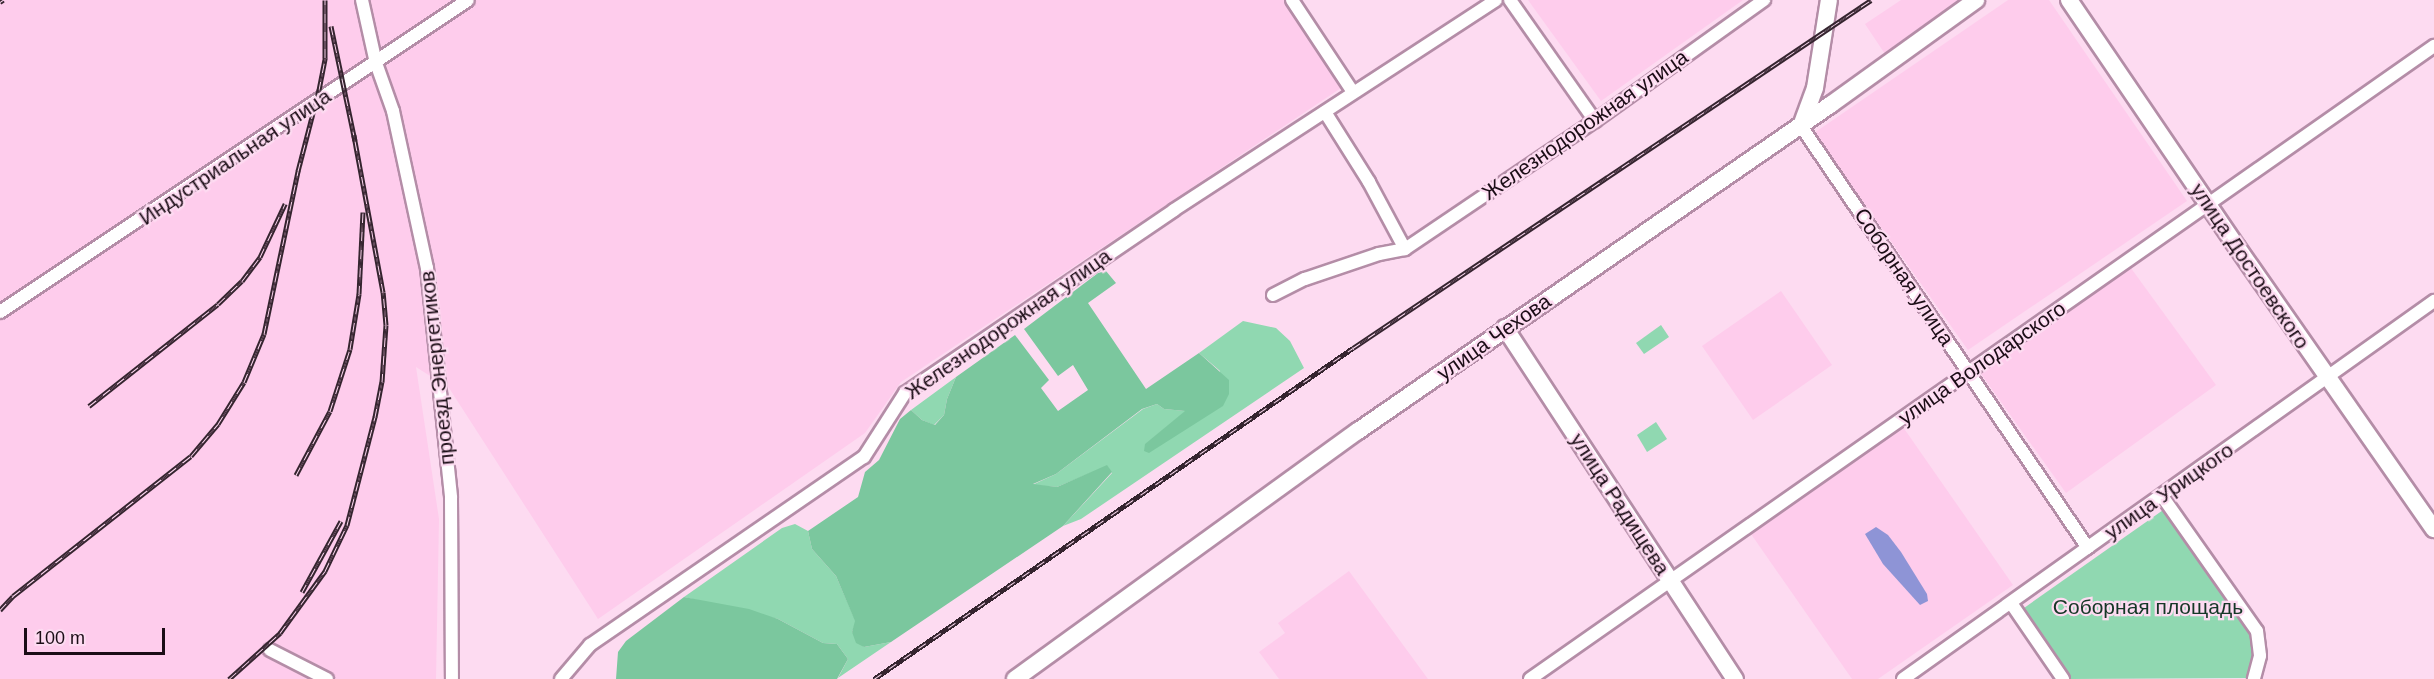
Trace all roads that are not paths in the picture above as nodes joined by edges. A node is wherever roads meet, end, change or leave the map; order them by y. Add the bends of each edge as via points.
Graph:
1 (362, 0) edge
2 (468, 0) edge
3 (1292, 0) edge
4 (1496, 0) edge
5 (1510, 0) edge
6 (1764, 0) edge
7 (1829, 0) edge
8 (1976, 0) edge
9 (2069, 0) edge
10 (2434, 46) edge
11 (376, 63) junction
12 (1815, 88) junction
13 (1353, 92) junction
14 (1830, 105) junction
15 (1324, 111) junction
16 (1595, 121) junction
17 (1801, 126) junction
18 (2208, 206) junction
19 (1405, 249) junction
20 (1273, 295) dead end
21 (2434, 301) edge
22 (0, 312) edge
23 (1505, 328) junction
24 (1969, 374) junction
25 (2327, 377) junction
26 (2162, 496) junction
27 (2434, 529) edge
28 (2088, 548) junction
29 (1670, 580) junction
30 (2011, 603) junction
31 (270, 650) dead end
32 (327, 679) edge
33 (452, 679) edge
34 (561, 679) edge
35 (1015, 679) edge
36 (1530, 679) edge
37 (1736, 679) edge
38 (1903, 679) edge
39 (2063, 679) edge
40 (2254, 679) edge

1 - 11 street, проезд Энергетиков
2 - 11 street, Индустриальная улица
3 - 13 street
4 - 13 street, Железнодорожная улица
5 - 16 street
6 - 16 street, Железнодорожная улица
7 - 12 street
8 - 14 street, улица Чехова
9 - 18 street, улица Достоевского
10 - 18 street, улица Володарского
11 - 22 street, Индустриальная улица
11 - 33 street, проезд Энергетиков via 393,111 427,268 451,498
12 - 14 street via 1819,100
12 - 17 street
13 - 15 street, Железнодорожная улица
14 - 17 street, улица Чехова
15 - 19 street via 1374,190
15 - 34 street, Железнодорожная улица via 905,393 864,457 590,645
16 - 19 street, Железнодорожная улица
17 - 23 street, улица Чехова
17 - 24 street, Соборная улица
18 - 24 street, улица Володарского
18 - 25 street, улица Достоевского
19 - 20 street, Железнодорожная улица via 1305,279
21 - 25 street, улица Урицкого
23 - 29 street, улица Радищева
23 - 35 street, улица Чехова
24 - 28 street, Соборная улица
24 - 29 street, улица Володарского
25 - 26 street, улица Урицкого
25 - 27 street, улица Достоевского
26 - 28 street, улица Урицкого
26 - 40 street via 2257,631 2260,656
28 - 30 street, улица Урицкого
29 - 36 street, улица Володарского
29 - 37 street, улица Радищева
30 - 38 street, улица Урицкого
30 - 39 street
31 - 32 street

